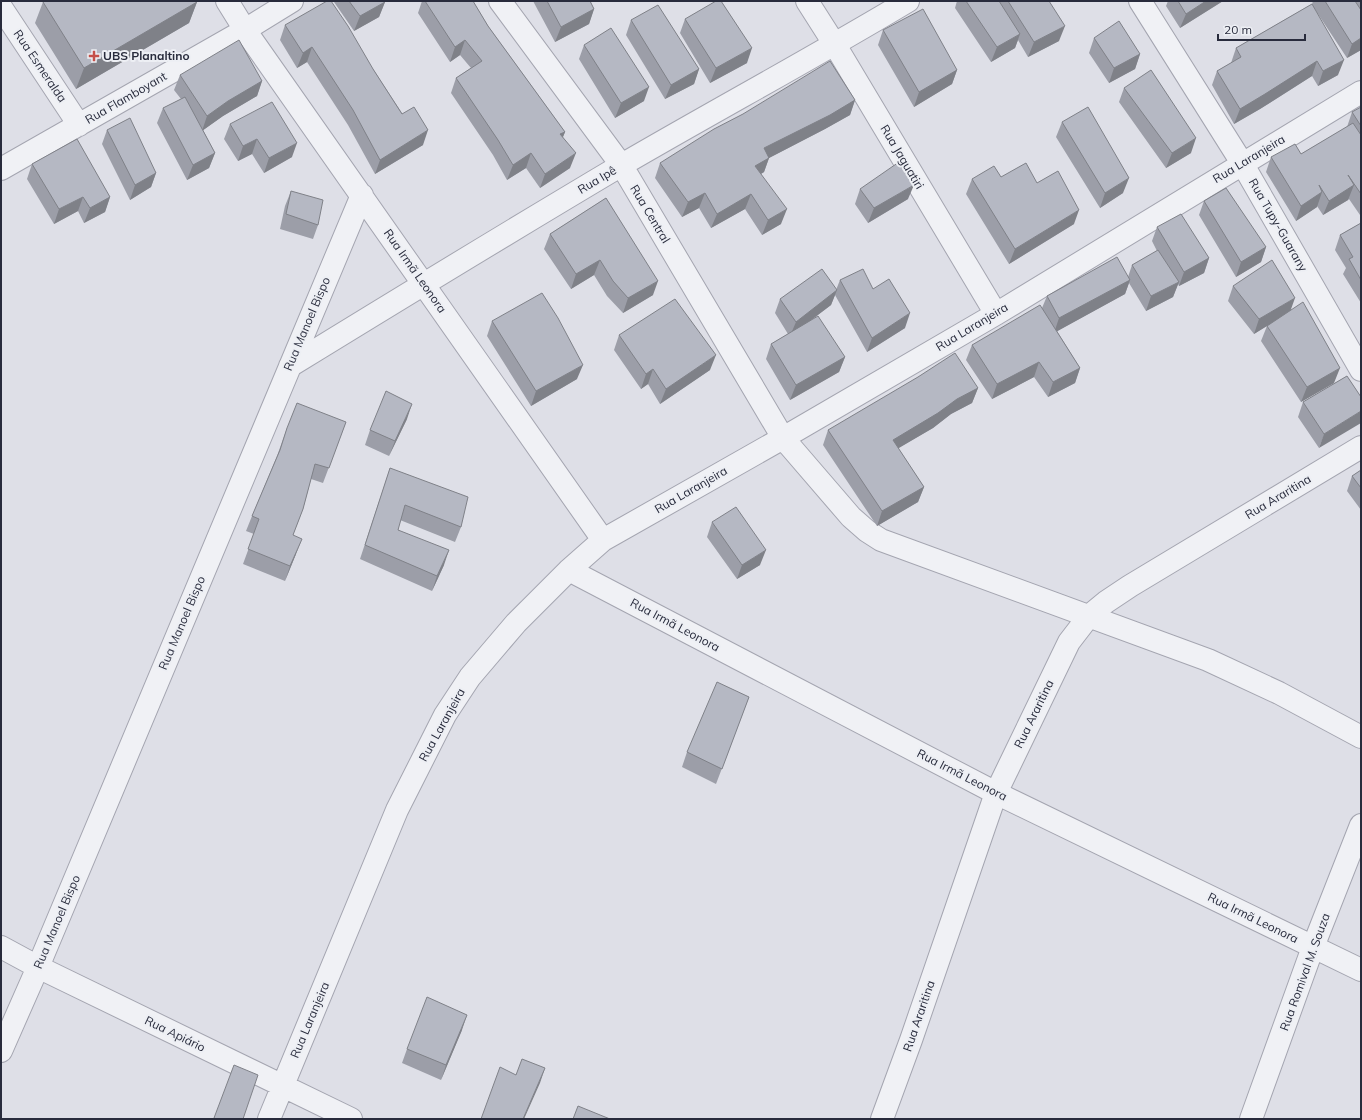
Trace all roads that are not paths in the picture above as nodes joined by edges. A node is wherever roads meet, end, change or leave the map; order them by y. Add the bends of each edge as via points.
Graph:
1 (227, 1) edge
2 (292, 1) edge
3 (500, 1) edge
4 (807, 1) edge
5 (908, 1) edge
6 (1140, 1) edge
7 (1, 7) edge
8 (245, 30) junction
9 (835, 45) junction
10 (1361, 92) edge
11 (79, 125) junction
12 (1242, 163) junction
13 (622, 166) junction
14 (1, 169) edge
15 (362, 195) junction
16 (424, 284) junction
17 (996, 314) junction
18 (290, 366) junction
19 (1361, 370) edge
20 (783, 438) junction
21 (1361, 447) edge
22 (603, 540) junction
23 (569, 570) junction
24 (1089, 616) junction
25 (1361, 738) edge
26 (996, 793) junction
27 (1361, 825) edge
28 (1, 947) edge
29 (1313, 947) junction
30 (38, 967) junction
31 (1361, 970) edge
32 (1, 1051) edge
33 (282, 1086) junction
34 (269, 1119) edge
35 (351, 1119) edge
36 (882, 1119) edge
37 (1251, 1119) edge

1 - 8 street, Rua Irmã Leonora
2 - 8 street, Rua Flamboyant
3 - 13 street, Rua Central
4 - 9 street, Rua Jaguatiri
5 - 9 street, Rua Ipê
6 - 12 street, Rua Tupy-Guarany
7 - 11 street, Rua Esmeralda
8 - 11 street, Rua Flamboyant
8 - 15 street, Rua Irmã Leonora
9 - 13 street, Rua Ipê
9 - 17 street, Rua Jaguatiri
10 - 12 street, Rua Laranjeira
11 - 14 street, Rua Flamboyant
12 - 17 street, Rua Laranjeira
12 - 19 street, Rua Tupy-Guarany
13 - 16 street, Rua Ipê
13 - 20 street, Rua Central
15 - 16 street, Rua Irmã Leonora
15 - 18 street, Rua Manoel Bispo
16 - 18 street, Rua Ipê
16 - 22 street, Rua Irmã Leonora
17 - 20 street, Rua Laranjeira
18 - 30 street, Rua Manoel Bispo
20 - 22 street, Rua Laranjeira
20 - 24 street, Rua Central via 851,518 881,540
21 - 24 street, Rua Araritina via 1130,586
22 - 23 street, Rua Laranjeira
23 - 26 street, Rua Irmã Leonora
23 - 33 street, Rua Laranjeira via 516,623 470,677 445,715 397,810
24 - 25 street, Rua Central via 1208,660 1279,693
24 - 26 street, Rua Araritina via 1069,642
26 - 29 street, Rua Irmã Leonora
26 - 36 street, Rua Araritina
27 - 29 street, Rua Romival M. Souza
28 - 30 street, Rua Apiário
29 - 31 street, Rua Irmã Leonora
29 - 37 street, Rua Romival M. Souza
30 - 32 street, Rua Manoel Bispo
30 - 33 street, Rua Apiário
33 - 34 street, Rua Laranjeira
33 - 35 street, Rua Apiário

